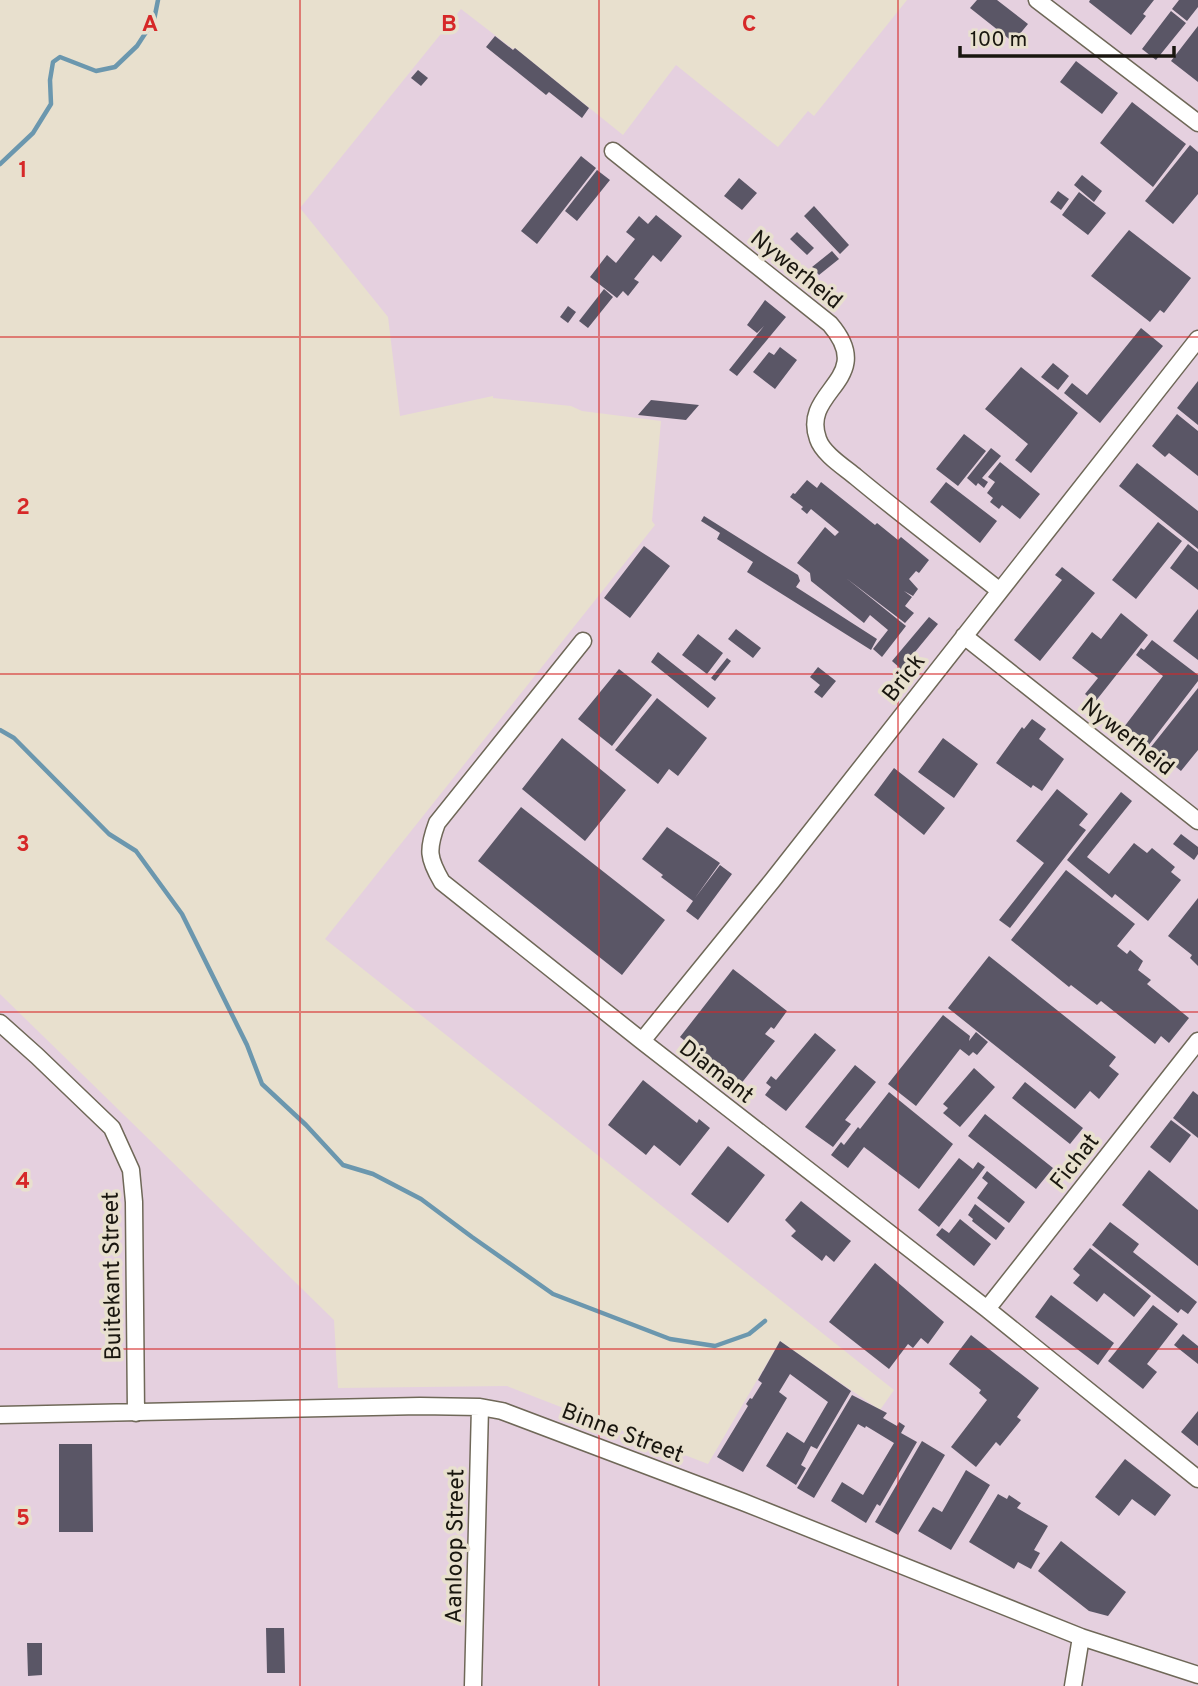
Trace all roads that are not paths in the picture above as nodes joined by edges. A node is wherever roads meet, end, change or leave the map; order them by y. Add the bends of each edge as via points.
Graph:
1 (1037, 0) edge
2 (1198, 123) edge
3 (613, 151) dead end
4 (1198, 339) edge
5 (1000, 591) junction
6 (964, 636) junction
7 (583, 641) dead end
8 (1198, 821) edge
9 (0, 1023) edge
10 (642, 1041) junction
11 (1198, 1041) edge
12 (987, 1308) junction
13 (480, 1407) junction
14 (136, 1413) junction
15 (0, 1415) edge
16 (1198, 1479) edge
17 (1081, 1637) junction
18 (1198, 1675) edge
19 (473, 1686) edge
20 (1073, 1686) edge

1 - 2 street
3 - 5 street, Nywerheid via 830,324 841,337 845,369 816,414 818,440 834,459
4 - 5 street, Brick
5 - 6 street, Brick
6 - 8 street, Nywerheid
6 - 10 street, Brick
7 - 10 street, Diamant via 437,824 429,850 442,882
9 - 14 street, Buitekant Street via 112,1128 131,1171
10 - 12 street, Diamant
11 - 12 street, Fichat
12 - 16 street, Diamant
13 - 14 street, Binne Street
13 - 17 street, Binne Street via 502,1411 731,1497
13 - 19 street, Aanloop Street
14 - 15 street, Binne Street
17 - 18 street, Binne Street
17 - 20 street

